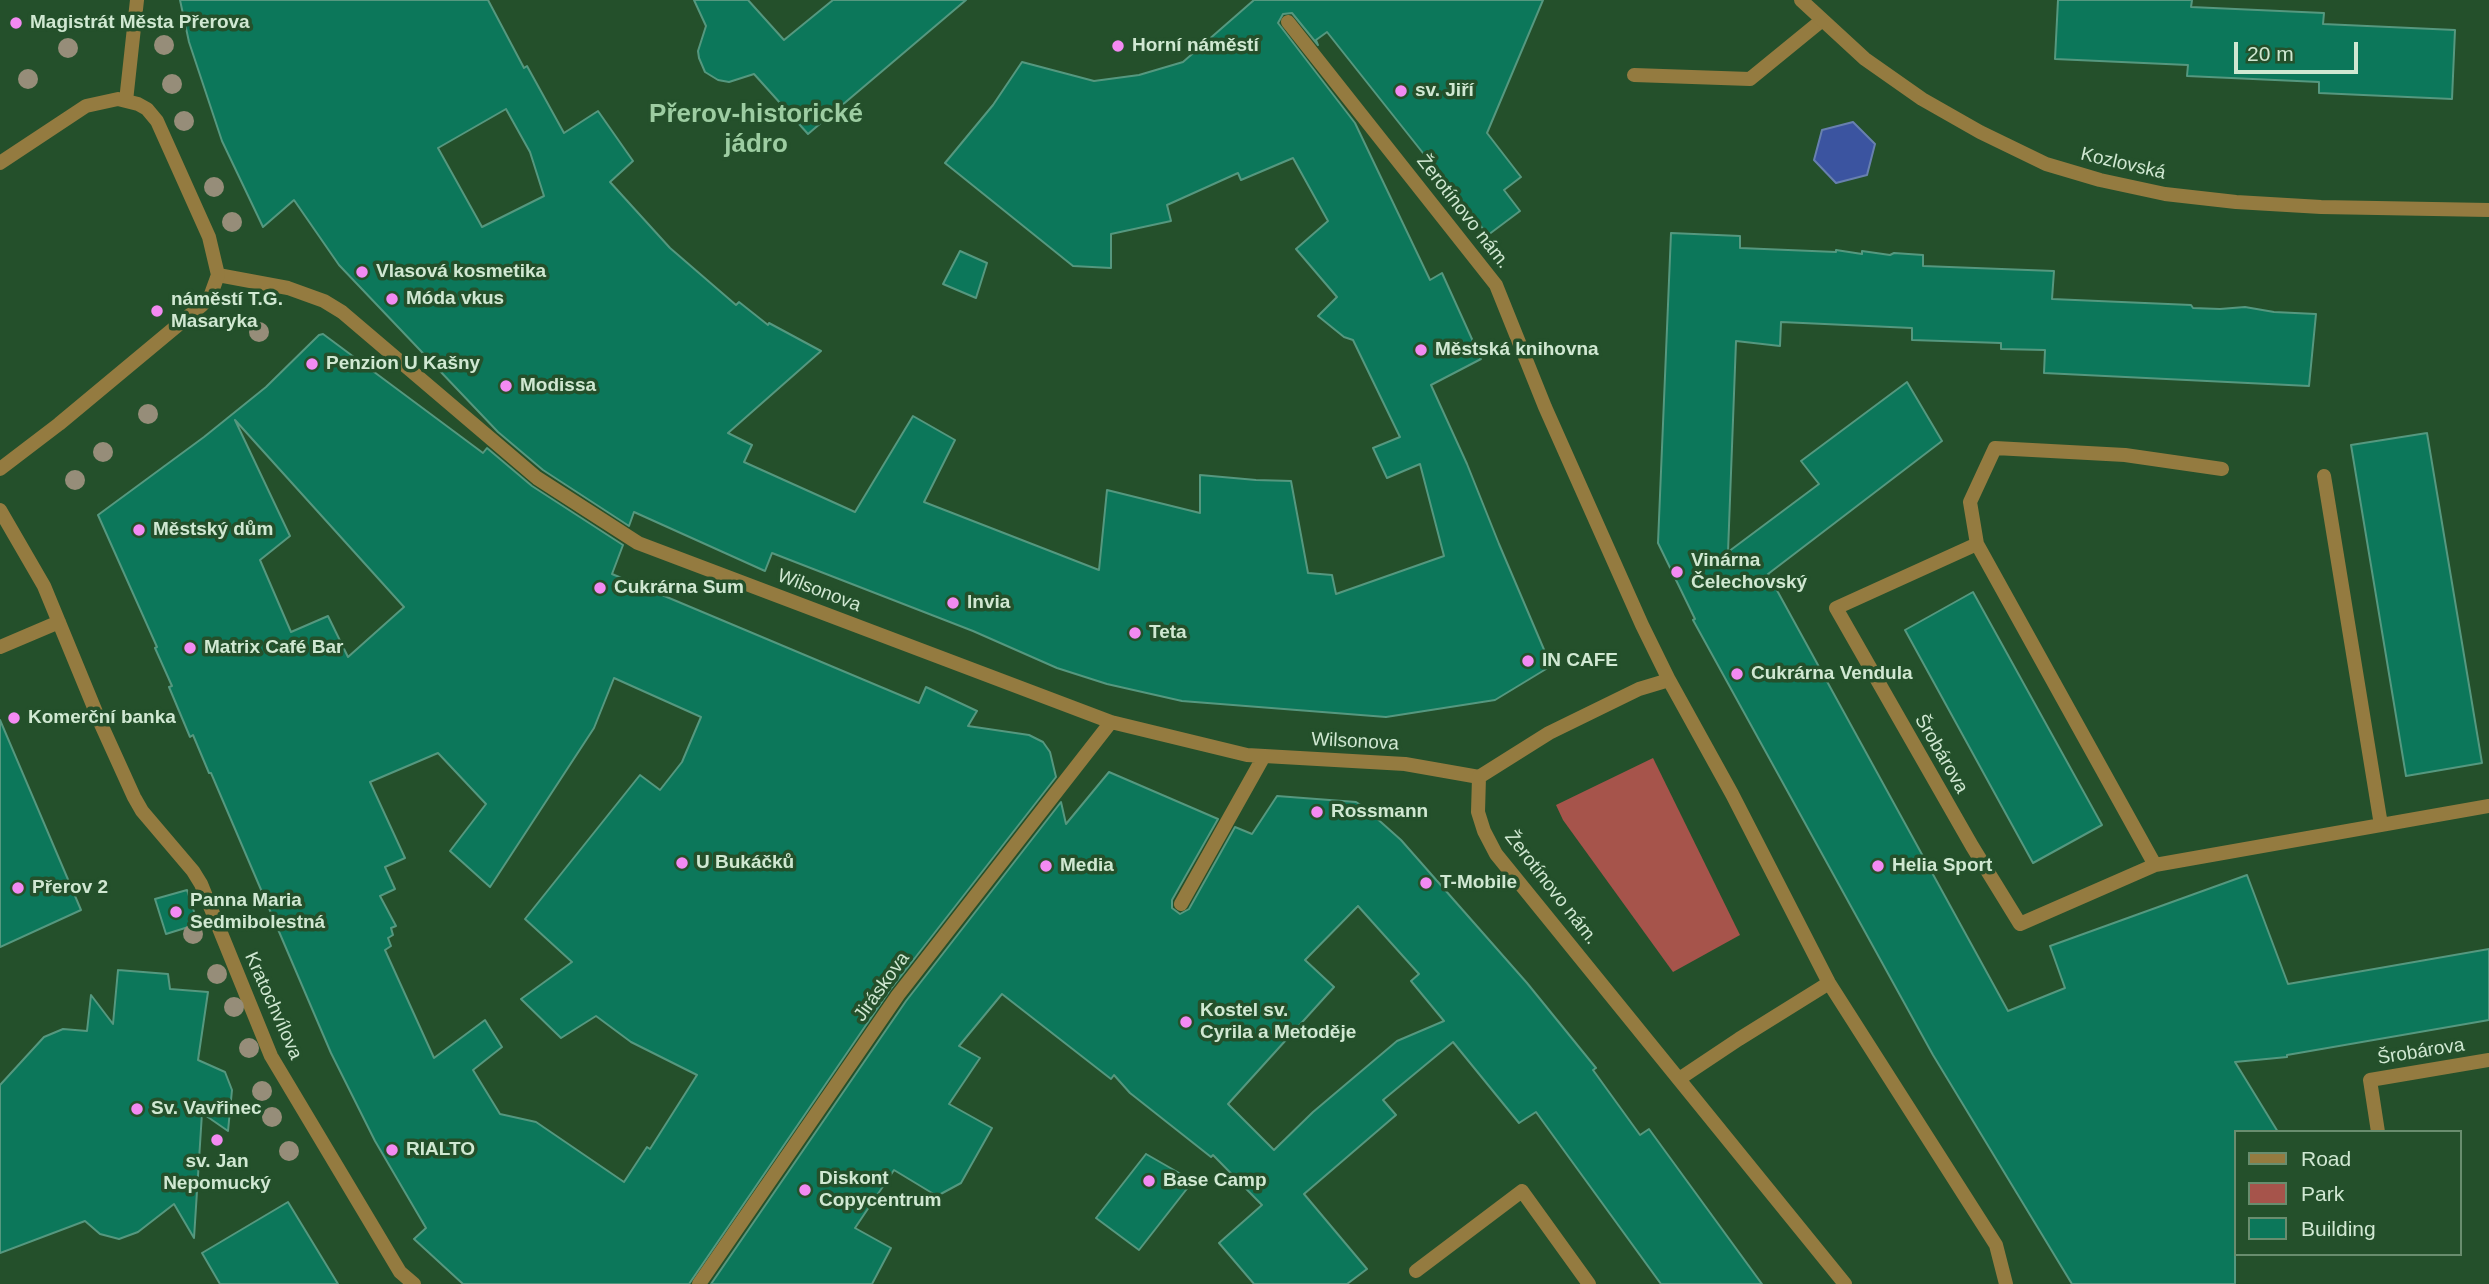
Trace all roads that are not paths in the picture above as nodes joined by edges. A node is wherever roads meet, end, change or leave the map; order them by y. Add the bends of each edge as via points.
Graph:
1 (137, 0) edge
2 (1801, 0) edge
3 (1821, 21) junction
4 (1288, 22) dead end
5 (1634, 75) dead end
6 (126, 101) junction
7 (0, 163) edge
8 (2489, 209) edge
9 (218, 275) junction
10 (0, 469) edge
11 (2222, 469) dead end
12 (2324, 476) dead end
13 (0, 510) edge
14 (1977, 544) junction
15 (59, 622) junction
16 (0, 648) edge
17 (1669, 680) junction
18 (1111, 722) junction
19 (1264, 756) junction
20 (1479, 777) junction
21 (2489, 806) edge
22 (2381, 825) junction
23 (2155, 865) junction
24 (1181, 905) dead end
25 (1829, 983) junction
26 (2489, 1060) edge
27 (1679, 1079) junction
28 (2378, 1130) edge
29 (1416, 1271) dead end
30 (414, 1284) edge
31 (699, 1284) edge
32 (1589, 1284) edge
33 (1845, 1284) edge
34 (2006, 1284) edge

1 - 6 street
2 - 3 street, Kozlovská
3 - 5 street via 1750,79
3 - 8 street, Kozlovská via 1865,59 1945,112 2046,164 2101,180 2165,194 2236,202
4 - 17 street, Žerotínovo nám. via 1496,285 1545,407
6 - 7 street via 86,106
6 - 9 street via 147,109 157,121 209,237
9 - 10 street via 202,305
9 - 18 street, Wilsonova via 288,288 342,312 537,478 638,543
11 - 14 street via 2125,455 1995,448 1970,502
12 - 22 street
13 - 15 street via 44,586
14 - 23 street
14 - 23 street, Šrobárova via 1836,608 2020,924
15 - 16 street
15 - 30 street, Kratochvílova via 134,797 201,884 271,1056 400,1272
17 - 20 street via 1639,689 1549,733
17 - 25 street, Žerotínovo nám.
18 - 19 street, Wilsonova
18 - 31 street, Jiráskova via 898,995
19 - 20 street, Wilsonova via 1405,764
19 - 24 street
20 - 27 street, Žerotínovo nám. via 1478,813 1496,854
21 - 22 street, Šrobárova
22 - 23 street, Šrobárova
25 - 27 street
25 - 34 street, Žerotínovo nám. via 1996,1245
26 - 28 street, Šrobárova via 2370,1080
27 - 33 street, Žerotínovo nám.
29 - 32 street via 1522,1191

